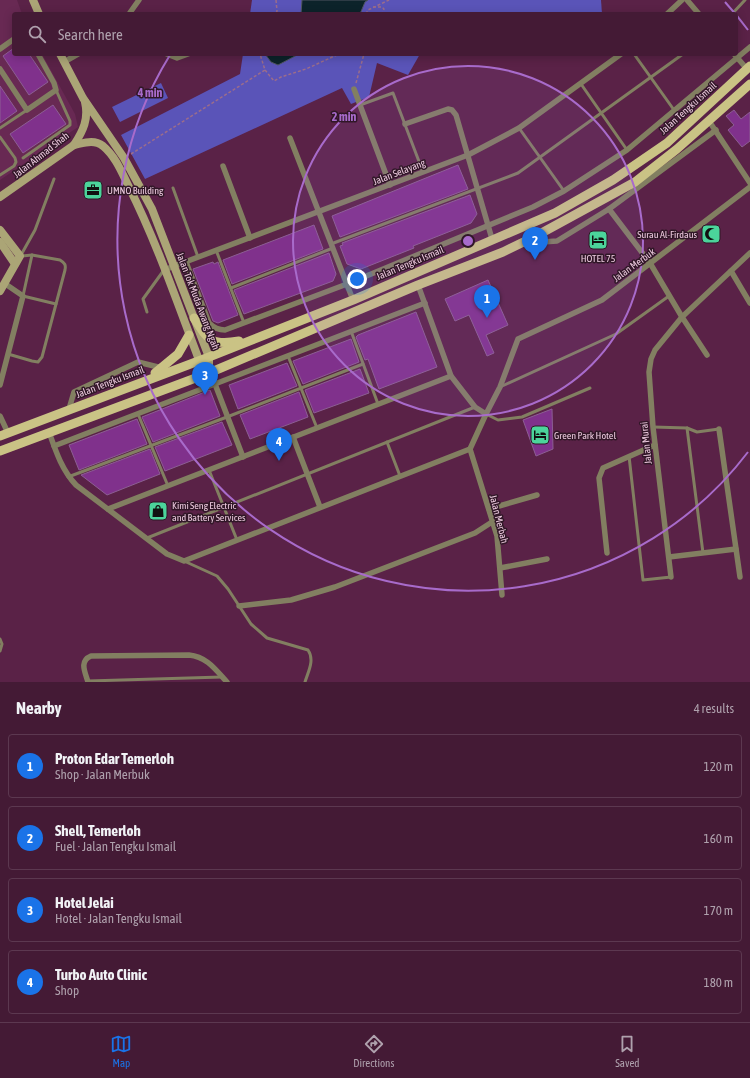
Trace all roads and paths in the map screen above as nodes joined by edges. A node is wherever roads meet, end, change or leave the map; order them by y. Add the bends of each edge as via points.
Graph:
1 (34, 0) edge
2 (139, 0) edge
3 (276, 0) edge
4 (389, 0) edge
5 (682, 0) edge
6 (686, 0) edge
7 (745, 0) edge
8 (372, 8) junction
9 (38, 12) edge
10 (130, 12) edge
11 (277, 12) edge
12 (367, 12) edge
13 (383, 12) edge
14 (669, 12) edge
15 (697, 12) edge
16 (734, 12) edge
17 (12, 40) edge
18 (750, 47) edge
19 (0, 49) edge
20 (738, 54) edge
21 (39, 56) edge
22 (61, 56) edge
23 (74, 56) edge
24 (172, 56) edge
25 (182, 56) edge
26 (261, 56) edge
27 (335, 56) edge
28 (363, 56) edge
29 (618, 56) edge
30 (635, 56) edge
31 (680, 56) edge
32 (735, 56) edge
33 (64, 62) junction
34 (749, 68) edge
35 (0, 69) edge
36 (265, 70) junction
37 (650, 77) junction
38 (581, 84) junction
39 (750, 84) edge
40 (354, 89) joint
41 (56, 90) junction
42 (83, 98) junction
43 (360, 105) junction
44 (27, 110) junction
45 (674, 110) junction
46 (601, 113) junction
47 (709, 121) junction
48 (405, 124) junction
49 (0, 128) edge
50 (519, 128) junction
51 (716, 130) junction
52 (0, 137) edge
53 (290, 138) dead end
54 (74, 145) junction
55 (627, 150) junction
56 (468, 155) junction
57 (540, 157) junction
58 (23, 158) dead end
59 (124, 158) junction
60 (223, 166) dead end
61 (423, 172) junction
62 (0, 176) edge
63 (54, 179) dead end
64 (750, 183) edge
65 (390, 185) junction
66 (750, 187) edge
67 (173, 188) dead end
68 (478, 189) junction
69 (564, 191) junction
70 (1, 197) edge
71 (609, 209) junction
72 (319, 212) junction
73 (488, 225) junction
74 (0, 230) edge
75 (536, 236) junction
76 (250, 238) junction
77 (492, 240) junction
78 (0, 242) edge
79 (332, 246) junction
80 (216, 250) junction
81 (750, 253) edge
82 (32, 255) junction
83 (20, 256) junction
84 (198, 257) junction
85 (186, 262) junction
86 (650, 263) junction
87 (15, 264) junction
88 (174, 266) junction
89 (164, 270) junction
90 (731, 271) junction
91 (347, 284) junction
92 (1, 285) edge
93 (418, 285) junction
94 (230, 288) junction
95 (23, 296) junction
96 (669, 296) junction
97 (353, 300) junction
98 (425, 303) junction
99 (750, 303) edge
100 (56, 304) junction
101 (147, 312) dead end
102 (194, 318) junction
103 (682, 318) junction
104 (244, 323) junction
105 (292, 324) junction
106 (351, 331) junction
107 (189, 335) junction
108 (261, 336) junction
109 (298, 336) junction
110 (8, 354) junction
111 (707, 355) dead end
112 (288, 356) junction
113 (208, 357) junction
114 (199, 360) junction
115 (363, 364) junction
116 (162, 368) junction
117 (209, 373) junction
118 (451, 376) junction
119 (142, 381) junction
120 (215, 384) junction
121 (0, 385) edge
122 (500, 387) junction
123 (301, 388) junction
124 (590, 388) dead end
125 (102, 396) junction
126 (135, 400) junction
127 (378, 404) junction
128 (475, 408) junction
129 (69, 409) junction
130 (138, 414) junction
131 (486, 414) junction
132 (0, 416) edge
133 (227, 417) junction
134 (653, 427) junction
135 (317, 428) junction
136 (687, 428) junction
137 (719, 429) joint
138 (49, 432) junction
139 (4, 434) edge
140 (293, 437) junction
141 (387, 442) junction
142 (655, 444) junction
143 (151, 445) junction
144 (54, 446) junction
145 (470, 449) junction
146 (0, 450) edge
147 (629, 456) junction
148 (242, 457) junction
149 (209, 470) junction
150 (308, 474) junction
151 (400, 476) junction
152 (68, 477) junction
153 (168, 486) junction
154 (537, 495) dead end
155 (224, 507) junction
156 (320, 507) junction
157 (108, 509) junction
158 (488, 509) junction
159 (492, 522) junction
160 (145, 539) junction
161 (237, 540) junction
162 (736, 549) junction
163 (607, 553) dead end
164 (703, 553) junction
165 (669, 557) junction
166 (548, 559) dead end
167 (184, 561) junction
168 (500, 568) junction
169 (671, 577) joint
170 (740, 577) dead end
171 (502, 595) dead end
172 (239, 606) junction
173 (0, 640) edge
174 (0, 651) edge
175 (222, 677) junction
176 (88, 682) edge
177 (227, 682) edge
178 (305, 682) edge

1 - 9 main road
2 - 10 street
3 - 11 path
4 - 8 path
5 - 14 street
6 - 15 street
7 - 16 lane
8 - 12 path
8 - 13 path via 382,7
17 - 19 street
18 - 20 street, Jalan Tengku Ismail
21 - 41 street
22 - 33 main road, Jalan Tok Muda Awang Ngah
23 - 33 street
24 - 25 street
26 - 36 path
27 - 36 path via 274,81
28 - 40 path
29 - 38 street, Jalan Selayang
30 - 37 lane
31 - 37 lane
32 - 34 street
32 - 45 street, Jalan Tengku Ismail
33 - 42 main road, Jalan Tok Muda Awang Ngah
34 - 77 main road, Jalan Tengku Ismail via 667,143 613,180 555,212
35 - 44 street
36 - 59 path
37 - 45 lane
37 - 46 lane
38 - 46 lane
38 - 50 street, Jalan Selayang
39 - 47 main road
40 - 43 street
41 - 44 street
41 - 58 lane via 70,125
42 - 54 main road, Jalan Ahmad Shah via 86,109 85,126
42 - 59 main road, Jalan Tok Muda Awang Ngah
43 - 48 lane via 393,93
43 - 65 street
44 - 49 lane
45 - 55 street, Jalan Tengku Ismail
46 - 55 lane
46 - 57 lane
47 - 51 street
47 - 75 main road via 635,182
48 - 56 street via 448,109 452,110 456,115
48 - 61 lane
50 - 56 street, Jalan Selayang
50 - 57 lane
51 - 64 street
51 - 71 street
52 - 62 lane via 16,162
53 - 72 street
54 - 70 main road, Jalan Ahmad Shah
54 - 89 main road, Jalan Tok Muda Awang Ngah via 96,142 103,146 116,162 143,214
55 - 69 street, Jalan Tengku Ismail
56 - 61 street, Jalan Selayang
56 - 68 street
57 - 68 lane via 518,173
57 - 69 lane
59 - 88 main road, Jalan Tok Muda Awang Ngah via 152,209
60 - 76 street
61 - 65 street, Jalan Selayang
63 - 83 lane via 35,230
65 - 72 street, Jalan Selayang
66 - 86 street, Jalan Merbuk
67 - 84 lane
68 - 73 street
68 - 79 lane
69 - 73 street, Jalan Tengku Ismail
71 - 75 street via 556,241 542,242
71 - 86 street
72 - 76 street, Jalan Selayang
72 - 79 street
73 - 77 street
73 - 91 street, Jalan Tengku Ismail
74 - 83 main road
75 - 93 main road via 503,252
76 - 80 street, Jalan Selayang
77 - 97 main road, Jalan Tengku Ismail
78 - 87 main road
79 - 91 street
79 - 94 lane
80 - 84 street, Jalan Selayang
80 - 94 lane
81 - 90 street, Jalan Murai
82 - 83 lane
82 - 95 lane
82 - 100 lane via 60,260 66,266
83 - 87 main road
84 - 85 street, Jalan Selayang
85 - 88 street, Jalan Selayang
85 - 104 street, Jalan Tengku Ismail via 209,324 225,330
86 - 96 street
86 - 122 street, Jalan Merbuk via 602,300 518,339
87 - 92 main road
88 - 89 street, Jalan Selayang
88 - 102 main road, Jalan Tok Muda Awang Ngah
89 - 101 lane via 143,299
89 - 107 main road, Jalan Tok Muda Awang Ngah
90 - 99 street
90 - 103 street, Jalan Murai
91 - 97 street
91 - 104 street, Jalan Tengku Ismail
92 - 95 street
93 - 98 street
93 - 109 main road
94 - 104 lane
95 - 100 lane
95 - 110 street
96 - 103 street
96 - 122 lane via 616,334
97 - 105 main road, Jalan Tengku Ismail
98 - 106 street
98 - 118 street
100 - 110 lane via 42,357 38,362
102 - 108 main road via 205,336 211,340 225,343
102 - 113 main road, Jalan Tok Muda Awang Ngah
103 - 111 street
103 - 134 street, Jalan Murai via 655,350 651,359 649,372
105 - 108 main road, Jalan Tengku Ismail
105 - 109 main road
106 - 112 street
106 - 115 lane
107 - 114 main road, Jalan Tok Muda Awang Ngah
107 - 116 main road via 178,354
108 - 113 main road, Jalan Tengku Ismail
109 - 117 main road
110 - 121 street
112 - 120 street
112 - 123 lane
113 - 114 main road, Jalan Tengku Ismail
113 - 117 main road, Jalan Tok Muda Awang Ngah
114 - 117 main road, Jalan Tok Muda Awang Ngah
114 - 119 main road, Jalan Tengku Ismail
115 - 123 lane
115 - 127 lane
116 - 119 main road
116 - 129 street via 138,362 74,392
117 - 126 main road
118 - 127 street
118 - 128 street
119 - 125 main road, Jalan Tengku Ismail
120 - 130 street
120 - 133 street
122 - 131 street
123 - 133 lane
123 - 135 lane
124 - 131 lane via 522,417 498,420
125 - 126 main road via 128,392
125 - 129 main road, Jalan Tengku Ismail
126 - 138 main road
127 - 135 street
128 - 131 street
128 - 141 lane
129 - 139 main road, Jalan Tengku Ismail
130 - 143 lane
130 - 144 street
131 - 145 street
132 - 139 street
133 - 143 lane
133 - 148 street
134 - 136 lane
134 - 142 street, Jalan Murai
135 - 140 street
136 - 137 lane via 697,432
136 - 164 lane
137 - 162 street
138 - 144 street
138 - 146 main road
140 - 148 street
140 - 150 street
141 - 150 lane
141 - 151 lane
142 - 147 street
142 - 165 street, Jalan Murai
143 - 152 lane
143 - 153 lane
144 - 152 street
145 - 151 street
145 - 158 street, Jalan Merbah
147 - 163 street via 603,468 599,478
147 - 169 lane via 644,580
148 - 149 street
149 - 153 street
149 - 155 lane
150 - 155 lane
150 - 156 street
151 - 156 street
152 - 157 street
153 - 157 street
154 - 158 street
155 - 160 lane
155 - 161 lane
156 - 161 street
157 - 160 street
158 - 159 street, Jalan Merbah
159 - 168 street, Jalan Merbah via 497,536
159 - 172 street via 475,533 335,587 291,600
160 - 167 street via 167,554
161 - 167 street
162 - 164 street
162 - 170 street
164 - 165 street
165 - 169 street, Jalan Murai
166 - 168 street
167 - 172 lane via 217,576
168 - 171 street, Jalan Merbah
172 - 178 lane via 251,624 268,638 308,650 311,654 311,664
173 - 174 lane
175 - 176 lane
175 - 176 street via 206,660 198,656 91,656 83,666
175 - 177 street

